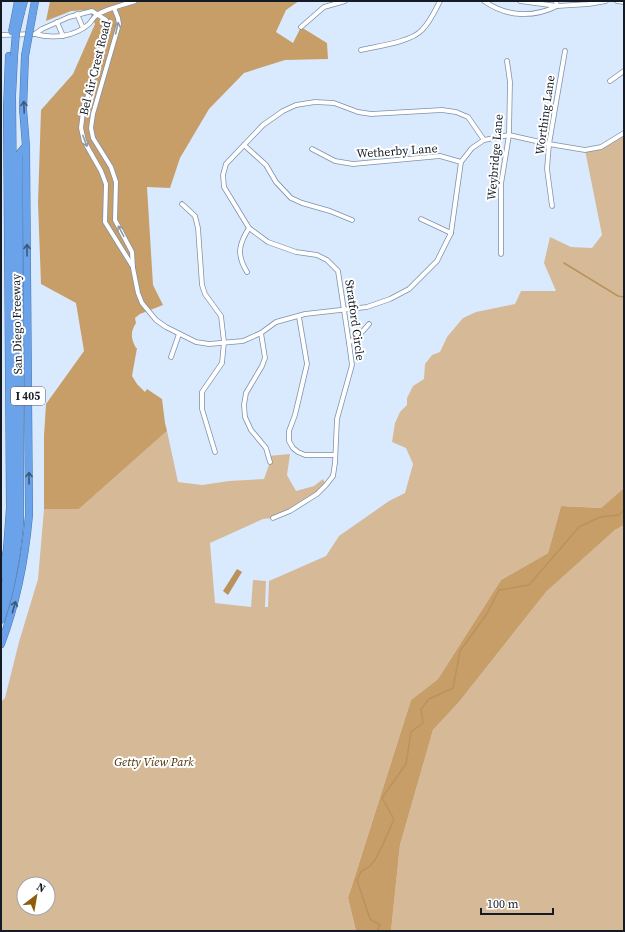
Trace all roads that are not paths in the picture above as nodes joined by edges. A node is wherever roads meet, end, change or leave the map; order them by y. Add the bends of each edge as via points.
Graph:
1 (18, 1) edge
2 (24, 1) edge
3 (35, 1) edge
4 (135, 1) edge
5 (345, 1) edge
6 (440, 1) edge
7 (484, 1) edge
8 (520, 1) edge
9 (606, 1) edge
10 (617, 1) edge
11 (624, 2) edge
12 (557, 3) edge
13 (114, 8) junction
14 (18, 12) junction
15 (77, 14) junction
16 (97, 14) junction
17 (57, 22) junction
18 (301, 27) dead end
19 (83, 28) junction
20 (35, 34) junction
21 (1, 35) edge
22 (63, 36) junction
23 (361, 50) dead end
24 (565, 51) dead end
25 (11, 56) junction
26 (507, 61) dead end
27 (624, 71) edge
28 (610, 81) dead end
29 (624, 133) edge
30 (509, 135) junction
31 (484, 140) junction
32 (549, 144) junction
33 (244, 145) junction
34 (26, 146) junction
35 (312, 148) dead end
36 (461, 162) junction
37 (182, 204) dead end
38 (552, 206) dead end
39 (421, 219) dead end
40 (352, 220) dead end
41 (249, 228) junction
42 (451, 233) junction
43 (501, 254) dead end
44 (133, 268) junction
45 (246, 272) dead end
46 (344, 310) junction
47 (299, 317) junction
48 (369, 324) dead end
49 (261, 333) junction
50 (179, 334) junction
51 (224, 342) junction
52 (349, 343) junction
53 (171, 357) dead end
54 (215, 452) dead end
55 (335, 455) junction
56 (270, 462) dead end
57 (273, 518) dead end
58 (1, 582) edge
59 (1, 602) edge
60 (1, 620) edge
61 (1, 644) edge

1 - 14 highway, San Diego Freeway / I 405
2 - 14 highway
34 -> 3 highway, San Diego Freeway / I 405, bridge via 23,109 25,56
4 - 13 street, Bel Air Crest Road
5 - 18 street via 324,7
6 - 23 street via 421,31 409,38
7 - 12 street via 498,9 521,15 543,12
8 - 12 street
9 - 12 street via 588,4
10 - 11 street
13 - 16 street, Bel Air Crest Road
44 -> 13 street, Bel Air Crest Road via 132,252 115,220 116,182 111,167 93,138 91,128 119,24
14 - 25 highway, San Diego Freeway / I 405, bridge
15 - 16 street, Bel Air Crest Road via 92,11
15 - 17 street, Bel Air Crest Road
15 - 19 street
16 - 19 street, Bel Air Crest Road
16 -> 44 street, Bel Air Crest Road via 106,20 108,26 83,112 81,128 84,141 106,184 105,222
17 - 20 street, Bel Air Crest Road
17 - 22 street
19 - 22 street, Bel Air Crest Road
20 - 21 street, Bel Air Crest Road
20 - 22 street, Bel Air Crest Road
24 - 32 street, Worthing Lane
25 - 58 highway, San Diego Freeway / I 405 via 7,109 10,508
25 - 59 highway via 16,503 14,538
26 - 30 street, Weybridge Lane via 510,82
27 - 28 street
29 - 32 street via 601,147 585,150
30 - 31 street
30 - 32 street
30 - 43 street, Weybridge Lane via 501,184
31 - 33 street, Stratford Circle via 468,117 456,112 442,110 371,114 334,103 315,102 296,105 283,111 263,125
31 - 36 street via 472,148
32 - 38 street, Worthing Lane via 547,169
33 - 40 street via 266,165 276,182 292,198
33 - 41 street, Stratford Circle via 226,164 223,175 224,187
34 - 60 highway via 19,154 20,523 12,578
61 -> 34 highway, San Diego Freeway / I 405 via 21,578 29,515
35 - 36 street, Wetherby Lane via 335,161 353,164 440,156
36 - 42 street, Bel Air Crest Road
37 - 51 street via 194,216 198,228 202,285 205,294 221,316
39 - 42 street
41 - 45 street via 239,249 241,263
41 - 46 street, Stratford Circle via 268,242 327,260 338,271
42 - 46 street, Bel Air Crest Road via 437,261 409,289 367,307
44 - 50 street, Bel Air Crest Road via 142,303 156,320
46 - 47 street, Bel Air Crest Road via 305,314
46 - 52 street, Stratford Circle
47 - 49 street, Bel Air Crest Road via 276,322
47 - 55 street via 307,364 288,436 289,441 293,448 305,455
48 - 52 street
49 - 51 street, Bel Air Crest Road via 243,341
49 - 56 street via 265,358 246,393 244,405 250,430 266,448
50 - 51 street, Bel Air Crest Road via 196,342
50 - 53 street
51 - 54 street via 222,363 202,392 202,409
52 - 55 street, Stratford Circle via 352,365 337,419
55 - 57 street, Stratford Circle via 333,476 326,485 317,494 290,511

